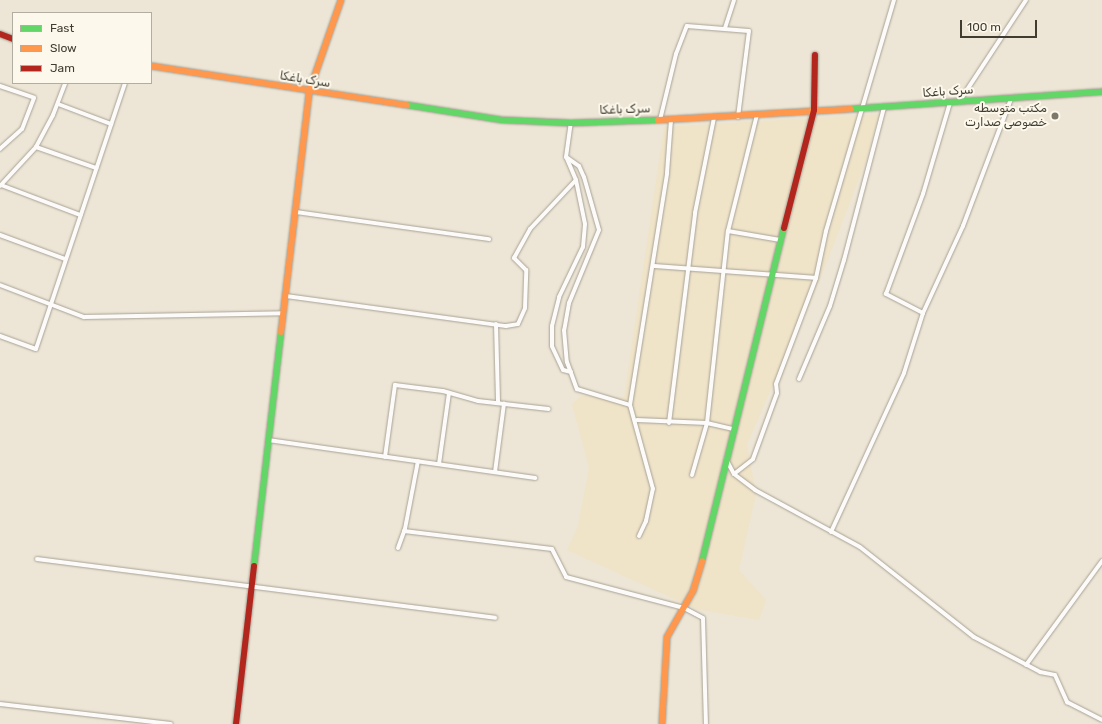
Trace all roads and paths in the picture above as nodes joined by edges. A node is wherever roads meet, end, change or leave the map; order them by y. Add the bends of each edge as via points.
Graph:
1 (341, 0) edge
2 (734, 0) edge
3 (894, 0) edge
4 (1026, 0) edge
5 (725, 28) junction
6 (0, 34) edge
7 (12, 39) edge
8 (815, 54) dead end
9 (152, 66) edge
10 (65, 84) edge
11 (125, 84) edge
12 (0, 86) edge
13 (308, 92) junction
14 (1102, 92) edge
15 (1010, 99) junction
16 (959, 102) junction
17 (950, 103) junction
18 (58, 104) junction
19 (884, 107) junction
20 (861, 108) junction
21 (814, 110) junction
22 (757, 115) junction
23 (738, 117) junction
24 (714, 118) junction
25 (660, 120) junction
26 (671, 120) junction
27 (571, 123) junction
28 (111, 124) junction
29 (36, 147) junction
30 (0, 149) edge
31 (566, 157) junction
32 (96, 168) junction
33 (576, 180) junction
34 (0, 186) edge
35 (296, 212) junction
36 (80, 215) junction
37 (728, 231) junction
38 (0, 235) edge
39 (489, 239) dead end
40 (780, 240) junction
41 (65, 259) junction
42 (653, 266) junction
43 (690, 266) junction
44 (724, 272) junction
45 (774, 277) junction
46 (816, 278) junction
47 (0, 285) edge
48 (286, 296) junction
49 (51, 303) junction
50 (284, 313) junction
51 (923, 313) junction
52 (496, 324) junction
53 (0, 336) edge
54 (571, 372) junction
55 (799, 379) dead end
56 (449, 393) junction
57 (498, 403) junction
58 (504, 404) junction
59 (630, 405) junction
60 (549, 409) dead end
61 (637, 420) junction
62 (669, 423) junction
63 (706, 423) junction
64 (732, 429) junction
65 (268, 440) junction
66 (385, 457) junction
67 (726, 460) junction
68 (418, 461) junction
69 (439, 464) junction
70 (496, 472) junction
71 (734, 474) junction
72 (692, 475) dead end
73 (535, 478) dead end
74 (404, 531) junction
75 (831, 532) junction
76 (640, 536) dead end
77 (398, 548) dead end
78 (37, 559) dead end
79 (1102, 561) edge
80 (252, 586) junction
81 (684, 608) junction
82 (494, 618) dead end
83 (1026, 665) junction
84 (0, 704) edge
85 (1102, 720) edge
86 (171, 724) edge
87 (236, 724) edge
88 (662, 724) edge
89 (706, 724) edge

1 - 13 street
2 - 5 street
3 - 20 street
4 - 16 street
5 - 23 street via 749,31
5 - 25 street via 688,26 676,54
6 - 7 street
8 - 21 street
9 - 13 street, سرک باغکا
10 - 18 street
11 - 28 street
12 - 30 street via 34,98 22,128
13 - 27 street, سرک باغکا via 502,120
13 - 35 street
14 - 15 street, سرک باغکا
15 - 16 street, سرک باغکا
15 - 51 street via 963,226
16 - 17 street, سرک باغکا
17 - 19 street, سرک باغکا
17 - 51 street via 924,194 886,294
18 - 28 street
18 - 29 street
19 - 20 street, سرک باغکا
19 - 55 street via 830,306
20 - 21 street, سرک باغکا
20 - 46 street
21 - 22 street, سرک باغکا
21 - 40 street
22 - 23 street, سرک باغکا
22 - 37 street
23 - 24 street, سرک باغکا
24 - 26 street, سرک باغکا
24 - 43 street via 695,213
25 - 26 street, سرک باغکا
25 - 27 street, سرک باغکا
26 - 42 street via 667,173
27 - 31 street
28 - 32 street
29 - 32 street
29 - 34 street
31 - 33 street
31 - 54 street via 579,166 584,177 599,230 569,303 564,330
32 - 36 street
33 - 52 street via 530,229 514,258 526,270 525,308 518,324
33 - 54 street via 585,224 582,247 559,297 552,326 552,346 563,370
34 - 36 street
35 - 39 street
35 - 48 street
36 - 41 street
37 - 40 street
37 - 44 street
38 - 41 street
40 - 45 street
41 - 49 street
42 - 43 street
42 - 59 street
43 - 44 street
43 - 62 street via 679,327
44 - 45 street
44 - 63 street
45 - 46 street
45 - 64 street
46 - 71 street via 776,384 777,393 753,459
47 - 49 street
48 - 50 street
48 - 52 street
49 - 50 street via 84,318
49 - 53 street via 36,348
50 - 65 street
51 - 75 street via 904,373
52 - 57 street
54 - 59 street via 577,389
56 - 57 street
56 - 66 street via 393,386
56 - 69 street
57 - 58 street
58 - 60 street
58 - 70 street
59 - 61 street
61 - 62 street
61 - 76 street via 653,489
62 - 63 street
63 - 64 street
63 - 72 street
64 - 67 street
65 - 66 street
65 - 80 street
66 - 68 street
67 - 71 street
67 - 81 street via 708,540
68 - 69 street
68 - 74 street
69 - 70 street
70 - 73 street
71 - 75 street via 755,490
74 - 77 street
74 - 81 street via 552,549 566,577
75 - 83 street via 860,547 974,637
78 - 80 street
79 - 83 street
80 - 82 street
80 - 87 street
81 - 88 street via 667,637 664,650
81 - 89 street via 703,618
83 - 85 street via 1055,675 1067,702
84 - 86 street

